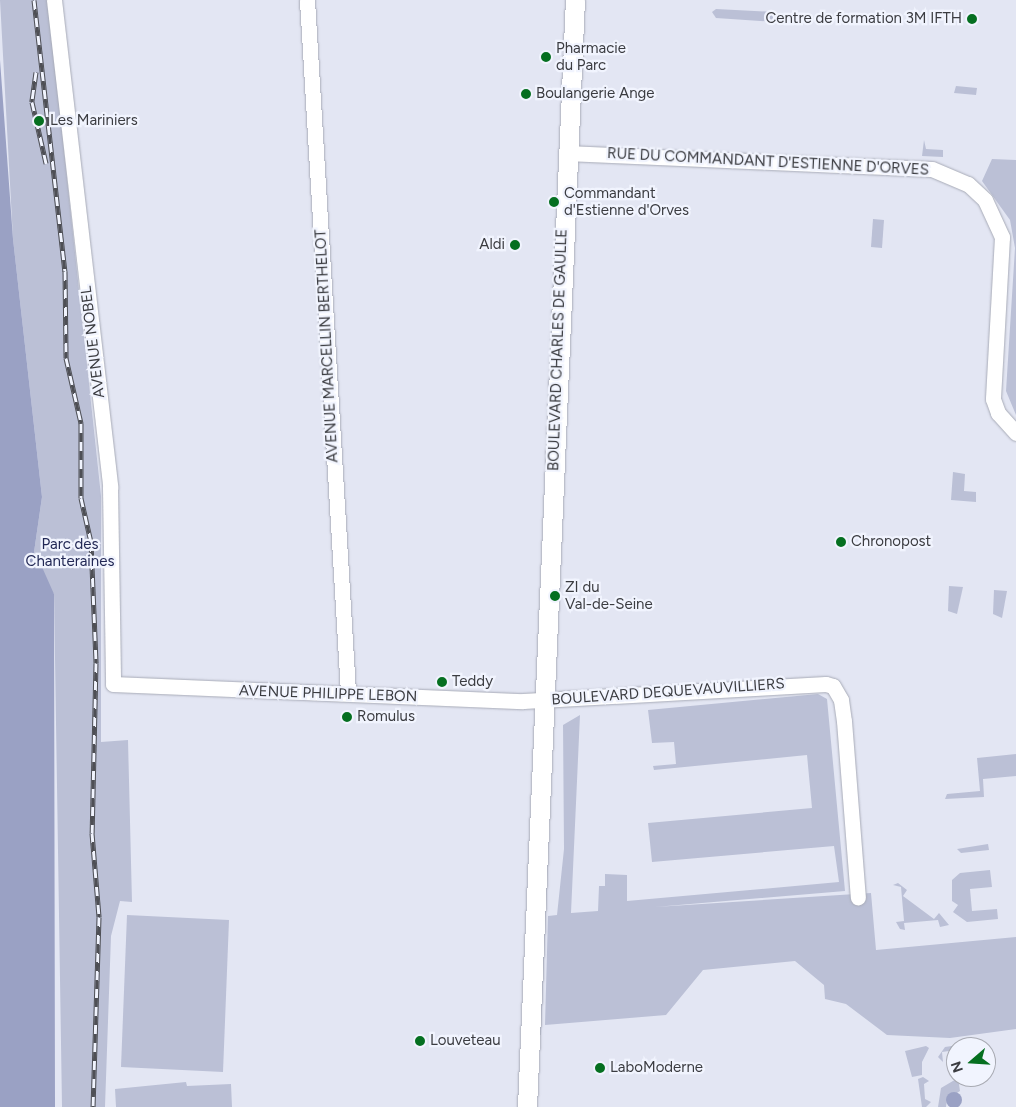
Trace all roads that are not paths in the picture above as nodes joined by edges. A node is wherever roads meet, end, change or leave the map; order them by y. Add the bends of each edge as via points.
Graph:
1 (54, 0) edge
2 (307, 0) edge
3 (575, 0) edge
4 (566, 153) junction
5 (1016, 433) edge
6 (113, 684) joint
7 (348, 693) junction
8 (544, 701) junction
9 (858, 897) dead end
10 (527, 1107) edge

1 - 6 street, AVENUE NOBEL via 110,487
2 - 7 street, AVENUE MARCELLIN BERTHELOT
3 - 4 main road, BOULEVARD CHARLES DE GAULLE
4 - 5 street, RUE DU COMMANDANT D'ESTIENNE D'ORVES via 932,169 968,184 985,200 1002,237 994,400 998,413
4 - 8 main road, BOULEVARD CHARLES DE GAULLE
6 - 7 street, AVENUE PHILIPPE LEBON
7 - 8 street, AVENUE PHILIPPE LEBON
8 - 9 street, BOULEVARD DEQUEVAUVILLIERS via 811,681 834,686 844,721
8 - 10 main road, BOULEVARD DEQUEVAUVILLIERS

